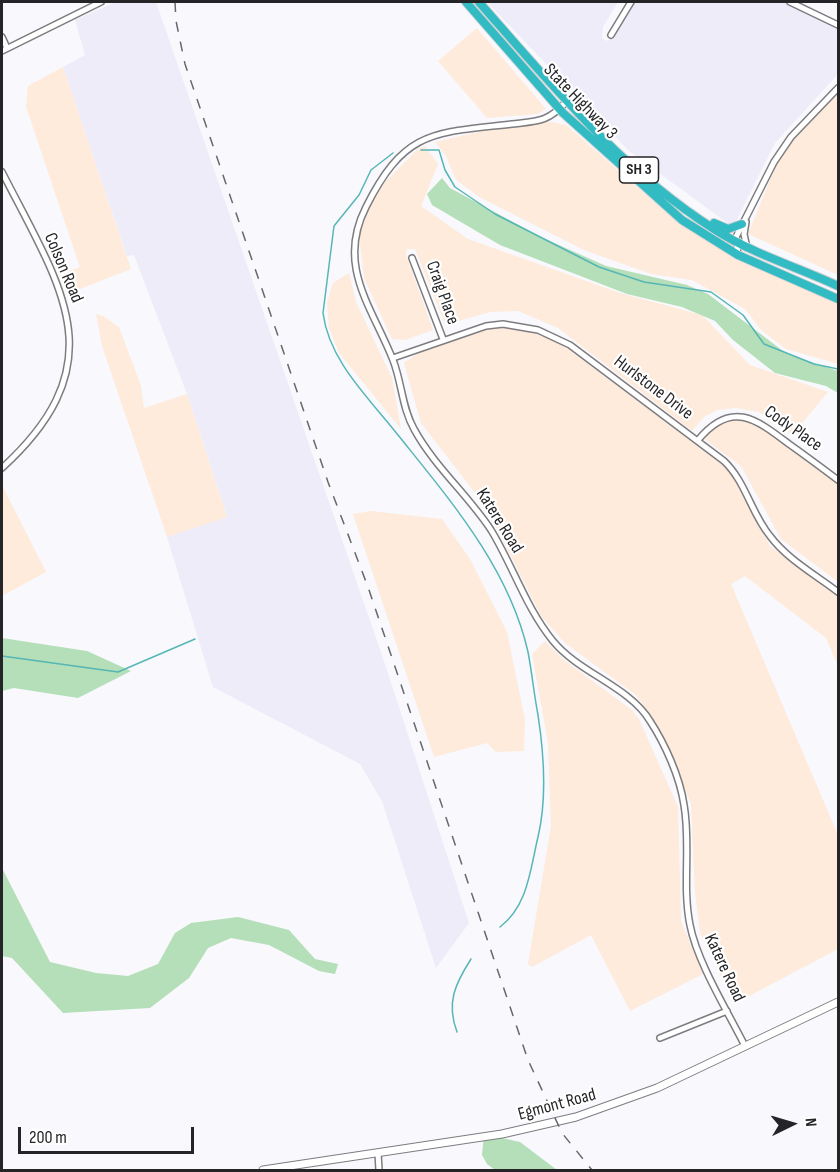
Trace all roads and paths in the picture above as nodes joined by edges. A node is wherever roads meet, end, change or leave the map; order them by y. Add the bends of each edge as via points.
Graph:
1 (98, 2) edge
2 (466, 2) edge
3 (631, 2) edge
4 (790, 2) edge
5 (480, 8) edge
6 (838, 25) edge
7 (611, 35) dead end
8 (2, 37) edge
9 (4, 49) edge
10 (838, 88) edge
11 (563, 106) junction
12 (2, 172) edge
13 (680, 204) junction
14 (744, 222) junction
15 (736, 242) junction
16 (747, 248) junction
17 (738, 255) junction
18 (412, 258) dead end
19 (838, 286) edge
20 (838, 298) edge
21 (443, 339) junction
22 (393, 358) junction
23 (698, 440) junction
24 (2, 468) edge
25 (838, 480) edge
26 (838, 592) edge
27 (838, 1002) edge
28 (727, 1011) junction
29 (660, 1038) dead end
30 (745, 1046) junction
31 (378, 1153) junction
32 (263, 1170) edge
33 (379, 1170) edge

1 - 9 street
2 - 5 highway, State Highway 3 / SH 3
3 - 7 street
4 - 6 street
5 - 11 highway, State Highway 3 / SH 3
8 - 9 street
10 - 14 street via 779,153
11 - 13 highway, State Highway 3 / SH 3
11 - 17 highway, State Highway 3 / SH 3 via 682,220
11 - 22 street, Katere Road via 547,119 425,137 407,148 378,186 360,220 355,264 364,299
12 - 24 street, Colson Road via 56,280 66,312 70,347 66,375 51,411 27,444
13 - 14 highway via 723,228
13 - 15 highway, State Highway 3 / SH 3
14 - 15 street
14 - 16 street
15 - 16 highway, State Highway 3 / SH 3
15 - 17 street
16 - 19 highway, State Highway 3 / SH 3
17 - 20 highway, State Highway 3 / SH 3
18 - 21 street, Craig Place
21 - 22 street, Hurlstone Drive
21 - 23 street, Hurlstone Drive via 503,324 554,336
22 - 28 street, Katere Road via 412,427 491,531 541,625 575,663 640,708 651,722 684,804 690,927
23 - 25 street, Cody Place via 723,419 752,418
23 - 26 street, Hurlstone Drive via 733,469 775,543
27 - 30 main road, Egmont Road
28 - 29 street
28 - 30 street, Katere Road
30 - 31 main road, Egmont Road via 657,1088 576,1117 526,1130
31 - 32 main road, Egmont Road
31 - 33 street

